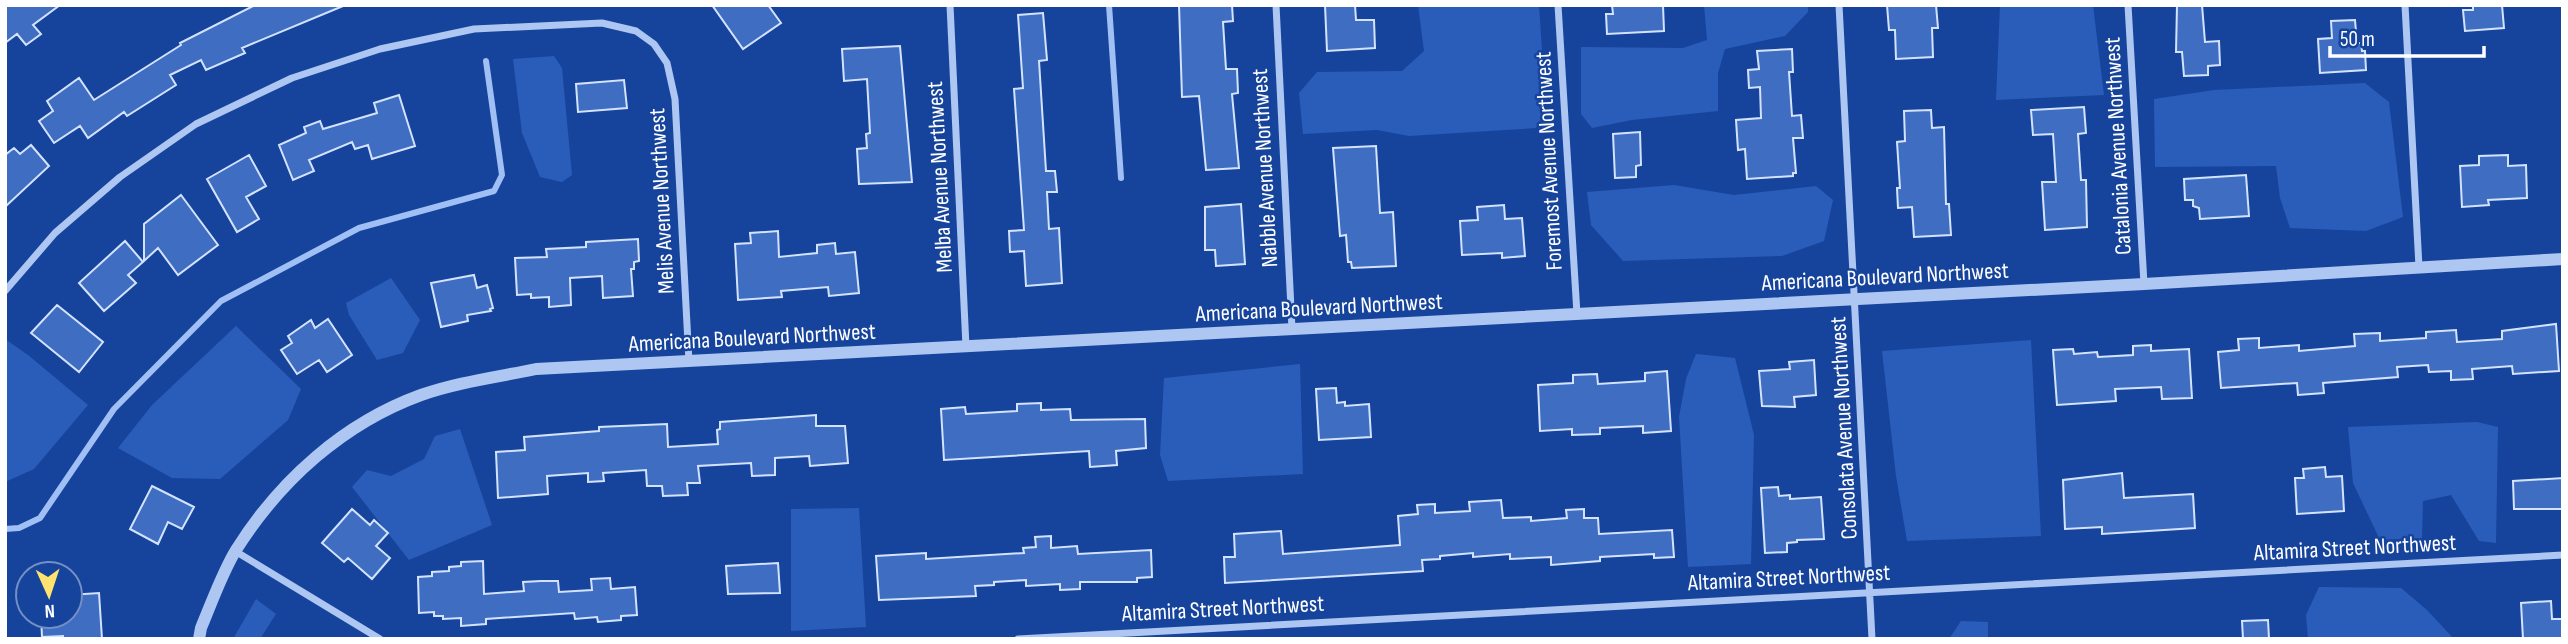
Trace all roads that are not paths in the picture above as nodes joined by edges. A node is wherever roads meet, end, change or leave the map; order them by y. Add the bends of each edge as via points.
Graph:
1 (950, 5) edge
2 (1276, 5) edge
3 (1558, 5) edge
4 (1839, 5) edge
5 (2128, 5) edge
6 (2405, 5) edge
7 (2563, 259) edge
8 (2419, 267) junction
9 (2144, 284) junction
10 (5, 291) edge
11 (1856, 299) junction
12 (1577, 314) junction
13 (1292, 329) junction
14 (966, 347) junction
15 (689, 362) junction
16 (235, 551) junction
17 (2563, 555) edge
18 (1870, 592) junction
19 (199, 639) edge
20 (380, 639) edge
21 (1018, 639) edge
22 (1872, 639) edge

1 - 14 street, Melba Avenue Northwest
2 - 13 street, Nabble Avenue Northwest
3 - 12 street, Foremost Avenue Northwest
4 - 11 street, Consolata Avenue Northwest
5 - 9 street, Catalonia Avenue Northwest
6 - 8 street
7 - 8 street, Americana Boulevard Northwest
8 - 9 street, Americana Boulevard Northwest
9 - 11 street, Americana Boulevard Northwest
10 - 15 street, Melis Avenue Northwest via 55,233 120,177 196,124 292,78 380,48 474,29 603,23 636,31 654,44 667,63 675,99
11 - 12 street, Americana Boulevard Northwest
11 - 18 street, Consolata Avenue Northwest
12 - 13 street, Americana Boulevard Northwest
13 - 14 street, Americana Boulevard Northwest
14 - 15 street, Americana Boulevard Northwest
15 - 16 street, Americana Boulevard Northwest via 536,369 422,395 366,420 307,463 268,505
16 - 19 street, Americana Boulevard Northwest
16 - 20 street
17 - 18 street, Altamira Street Northwest
18 - 21 street, Altamira Street Northwest
18 - 22 street, Consolata Avenue Northwest

